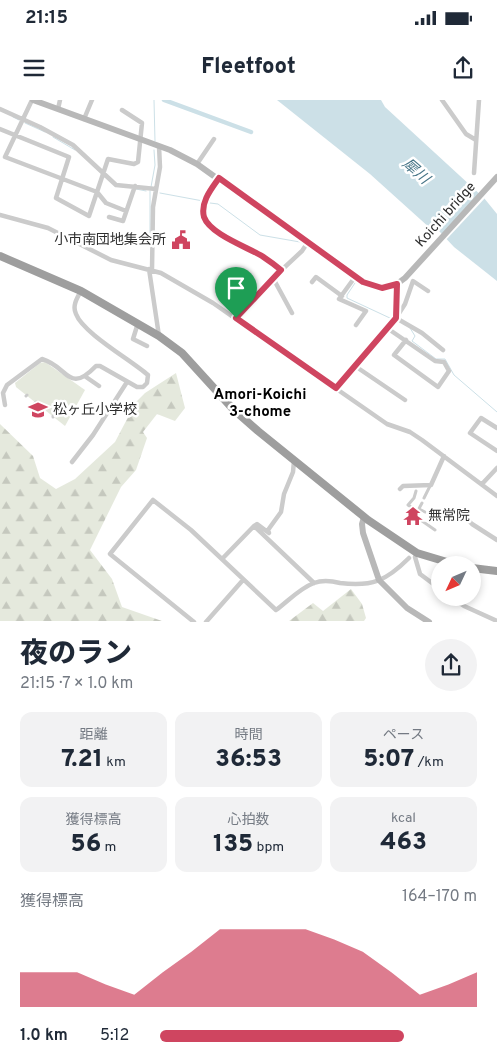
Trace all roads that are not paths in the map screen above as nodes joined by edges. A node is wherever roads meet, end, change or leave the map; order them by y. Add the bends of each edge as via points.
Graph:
1 (33, 100) edge
2 (60, 100) edge
3 (92, 100) edge
4 (442, 100) edge
5 (479, 100) edge
6 (58, 109) junction
7 (0, 110) edge
8 (122, 110) dead end
9 (84, 119) junction
10 (24, 120) junction
11 (0, 129) edge
12 (15, 134) junction
13 (214, 139) dead end
14 (141, 140) junction
15 (476, 140) junction
16 (158, 146) junction
17 (0, 153) edge
18 (6, 155) junction
19 (197, 164) junction
20 (104, 172) junction
21 (474, 173) dead end
22 (497, 177) edge
23 (219, 178) junction
24 (62, 179) junction
25 (134, 186) junction
26 (152, 189) junction
27 (96, 192) junction
28 (126, 211) junction
29 (0, 215) edge
30 (109, 217) dead end
31 (308, 242) junction
32 (1, 257) edge
33 (150, 270) junction
34 (281, 270) junction
35 (355, 276) junction
36 (273, 278) junction
37 (312, 282) dead end
38 (397, 284) junction
39 (81, 291) junction
40 (428, 291) dead end
41 (342, 296) junction
42 (292, 313) dead end
43 (236, 318) junction
44 (396, 318) junction
45 (138, 323) junction
46 (356, 326) dead end
47 (387, 328) junction
48 (159, 336) junction
49 (406, 340) junction
50 (147, 346) dead end
51 (444, 350) dead end
52 (355, 366) junction
53 (86, 377) junction
54 (127, 382) junction
55 (99, 386) dead end
56 (336, 388) junction
57 (1, 393) edge
58 (405, 400) dead end
59 (5, 405) dead end
60 (497, 428) edge
61 (496, 449) edge
62 (444, 456) junction
63 (294, 461) junction
64 (72, 462) dead end
65 (497, 468) edge
66 (482, 484) junction
67 (431, 485) junction
68 (400, 489) dead end
69 (416, 491) dead end
70 (497, 496) edge
71 (424, 498) dead end
72 (422, 503) dead end
73 (418, 510) junction
74 (458, 510) dead end
75 (425, 512) dead end
76 (364, 517) junction
77 (254, 526) junction
78 (435, 530) dead end
79 (497, 540) edge
80 (417, 553) junction
81 (431, 557) edge
82 (409, 558) dead end
83 (222, 559) junction
84 (481, 569) edge
85 (497, 571) edge
86 (243, 580) junction
87 (379, 580) junction
88 (431, 582) edge
89 (314, 583) junction
90 (464, 606) edge
91 (497, 621) edge
92 (194, 622) edge
93 (206, 622) edge
94 (429, 622) edge

1 - 6 main road
1 - 10 street
2 - 6 street
3 - 9 street
4 - 15 street via 466,134
5 - 15 street
6 - 9 main road
7 - 10 street
8 - 14 street via 142,124
9 - 14 main road
10 - 12 street
10 - 20 street via 73,145
11 - 12 street
12 - 18 street
12 - 24 street via 69,157
13 - 19 street
14 - 16 main road
14 - 20 street via 137,163 108,159
15 - 21 street
16 - 19 main road
16 - 26 street via 160,168
17 - 18 street
18 - 24 street
19 - 23 main road
20 - 25 street via 116,185
20 - 27 street
22 - 38 main road, Koichi bridge
23 - 31 main road
23 - 34 street via 205,200 204,216 209,224
24 - 27 street
24 - 27 street via 56,198 89,216
25 - 26 street
25 - 28 street
26 - 33 street
27 - 28 street via 106,203
28 - 30 street via 123,221
29 - 33 street via 39,224 111,260
31 - 34 street
31 - 35 main road
32 - 39 highway
33 - 43 street via 193,291
33 - 48 street
34 - 36 street
35 - 38 main road via 375,288
35 - 41 street
36 - 42 street
36 - 43 street
37 - 41 street via 316,277
38 - 44 street
39 - 45 highway
39 - 54 street via 74,308 76,315 88,329 149,378 143,387
40 - 44 street via 413,281
41 - 46 street via 339,299 366,311
43 - 56 street
44 - 47 street
44 - 51 street
45 - 48 highway
45 - 50 street via 133,339
47 - 49 street
47 - 52 street
48 - 63 highway via 182,353 240,416
49 - 49 street via 447,366 449,372 438,387 394,355
52 - 56 street
52 - 58 street
53 - 54 street via 100,366
53 - 55 street
53 - 57 street via 81,380 72,378 42,359
54 - 64 street
56 - 62 street via 388,424 410,432
57 - 59 street
60 - 61 street via 481,418 470,433
62 - 66 street
62 - 67 street
63 - 76 highway
63 - 77 street via 280,512 268,534 257,524
65 - 66 street
66 - 70 street
67 - 68 street via 403,486
67 - 71 street
69 - 73 street via 408,505
72 - 73 street
73 - 75 street
73 - 78 street via 415,516
74 - 79 street via 472,524
76 - 80 highway
76 - 87 main road via 364,533
77 - 83 street
77 - 89 street
80 - 81 highway
80 - 88 street via 415,557 420,574
82 - 87 street via 400,568
83 - 86 street
83 - 92 street via 153,500 110,554
84 - 85 highway
86 - 89 street via 276,610
86 - 93 street
87 - 89 street via 358,585 329,581
87 - 94 main road via 407,608
90 - 91 street

